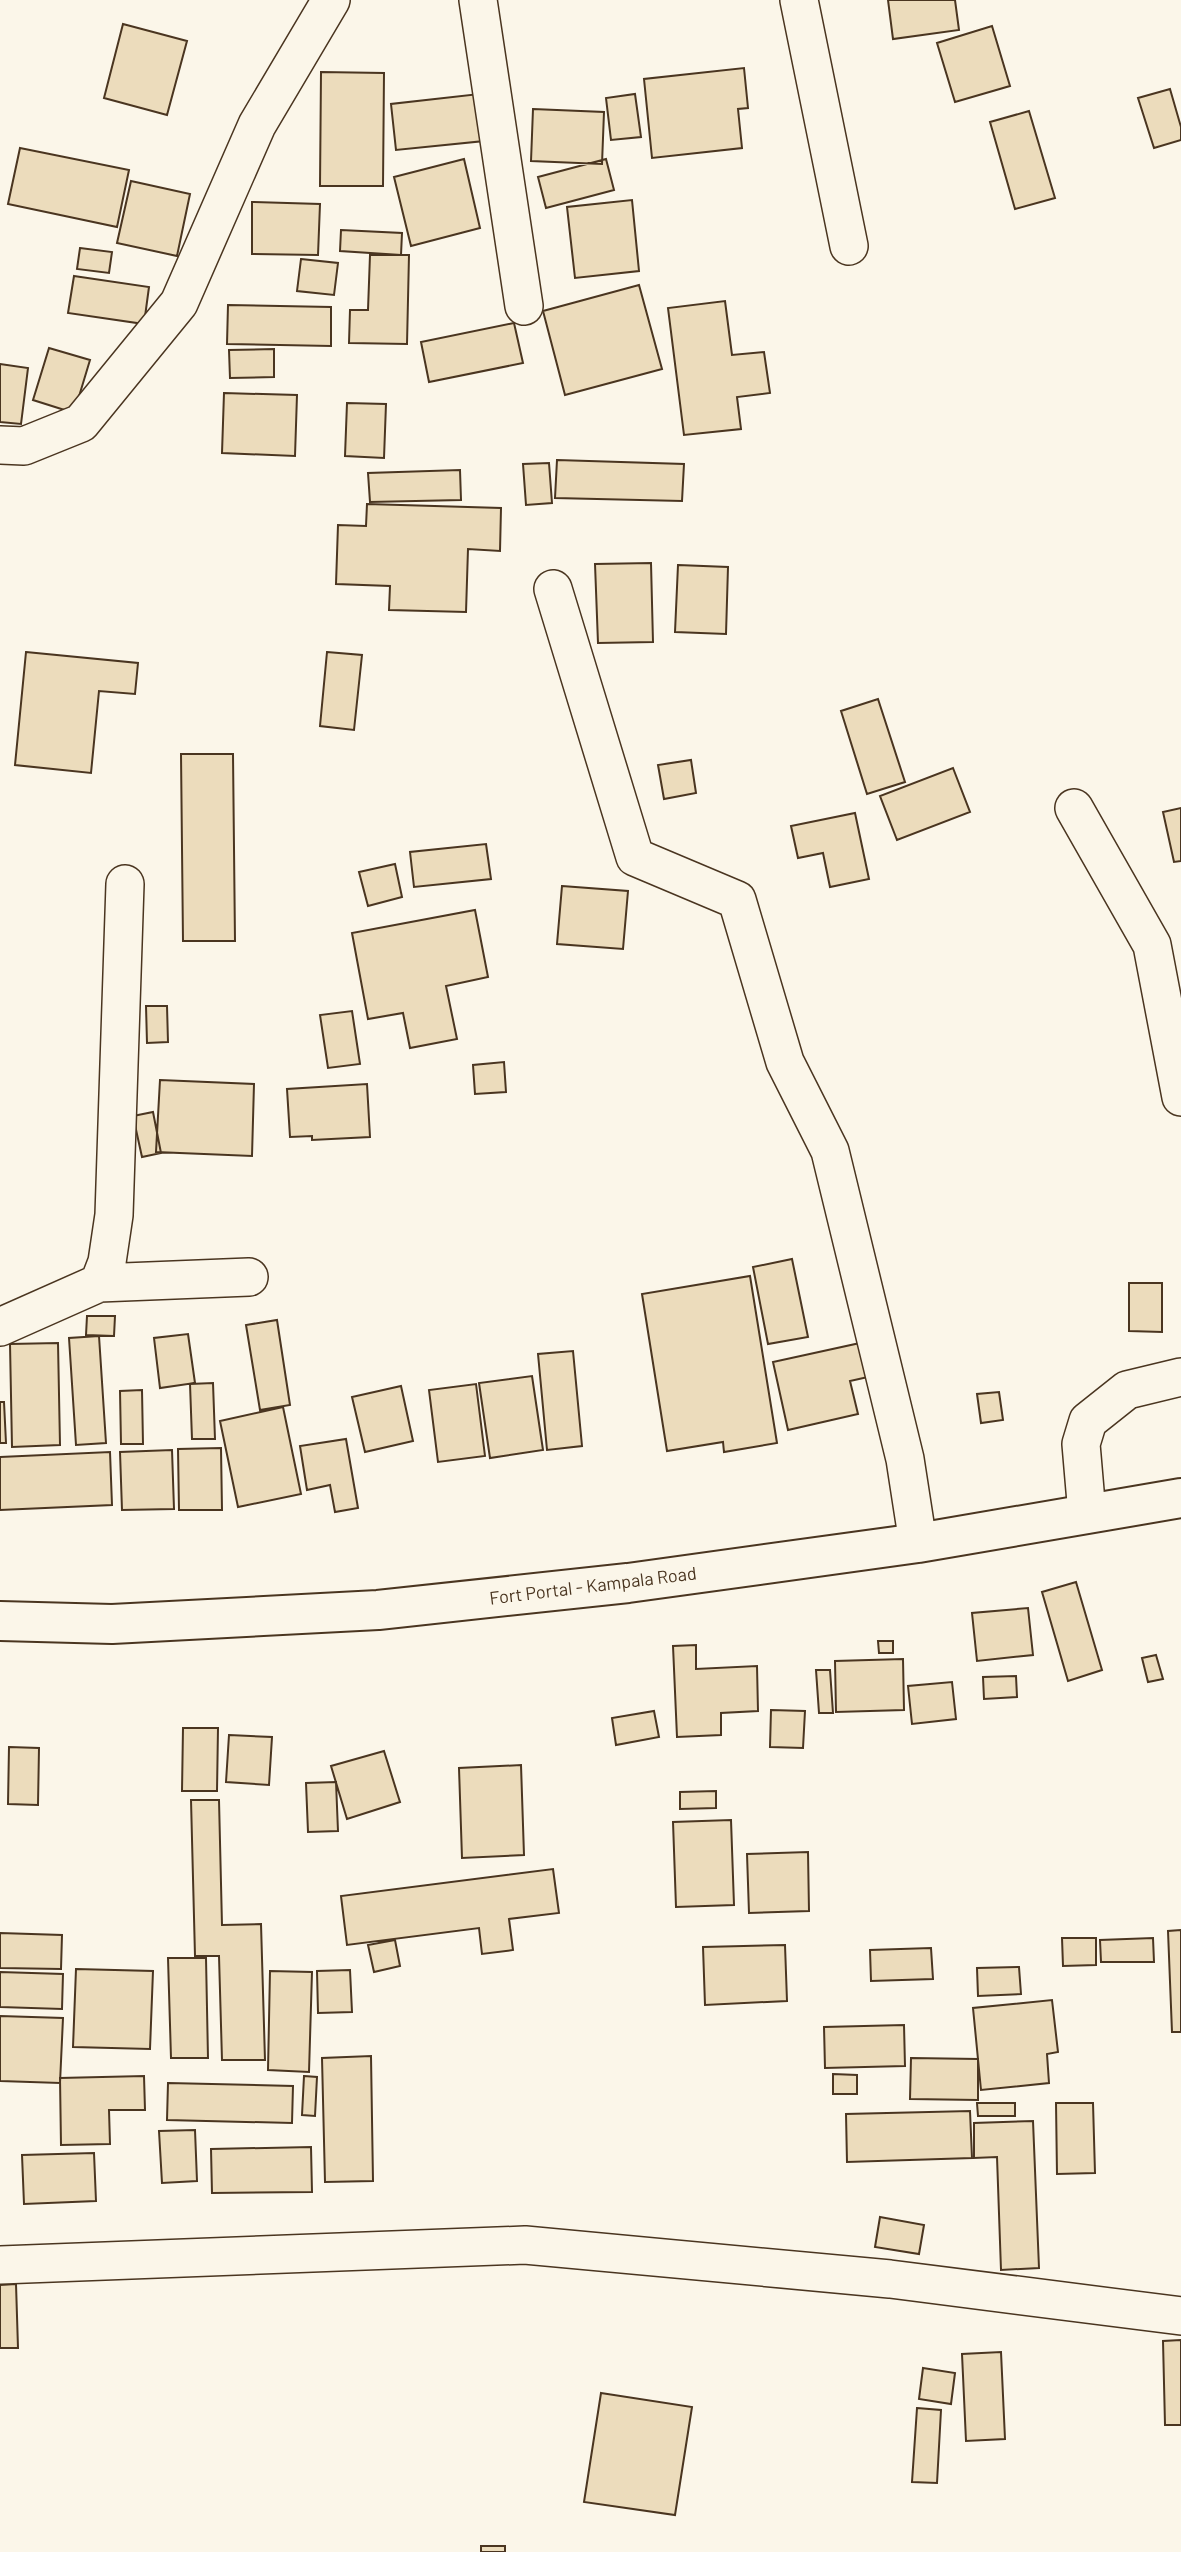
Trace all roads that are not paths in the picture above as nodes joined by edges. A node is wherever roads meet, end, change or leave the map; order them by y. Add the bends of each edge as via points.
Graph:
1 (331, 0) edge
2 (478, 0) edge
3 (799, 0) edge
4 (849, 246) dead end
5 (524, 306) dead end
6 (0, 445) edge
7 (553, 589) dead end
8 (1074, 808) dead end
9 (125, 884) dead end
10 (1167, 939) edge
11 (1181, 1097) edge
12 (249, 1277) dead end
13 (99, 1283) junction
14 (0, 1327) edge
15 (1181, 1377) edge
16 (1181, 1498) edge
17 (1087, 1514) junction
18 (918, 1543) junction
19 (0, 1621) edge
20 (0, 2265) edge
21 (1181, 2316) edge

1 - 6 street via 257,125 179,303 81,423 24,446
2 - 5 street
3 - 4 street
7 - 18 street via 635,857 737,900 785,1062 830,1151 905,1459
8 - 10 street
9 - 13 street via 114,1215
10 - 11 street
12 - 13 street
13 - 14 street
15 - 17 street via 1127,1390 1088,1421 1081,1444
16 - 17 main road, Fort Portal - Kampala Road
17 - 18 main road, Fort Portal - Kampala Road
18 - 19 main road, Fort Portal - Kampala Road via 628,1583 378,1610 112,1624
20 - 21 street via 525,2245 890,2279

